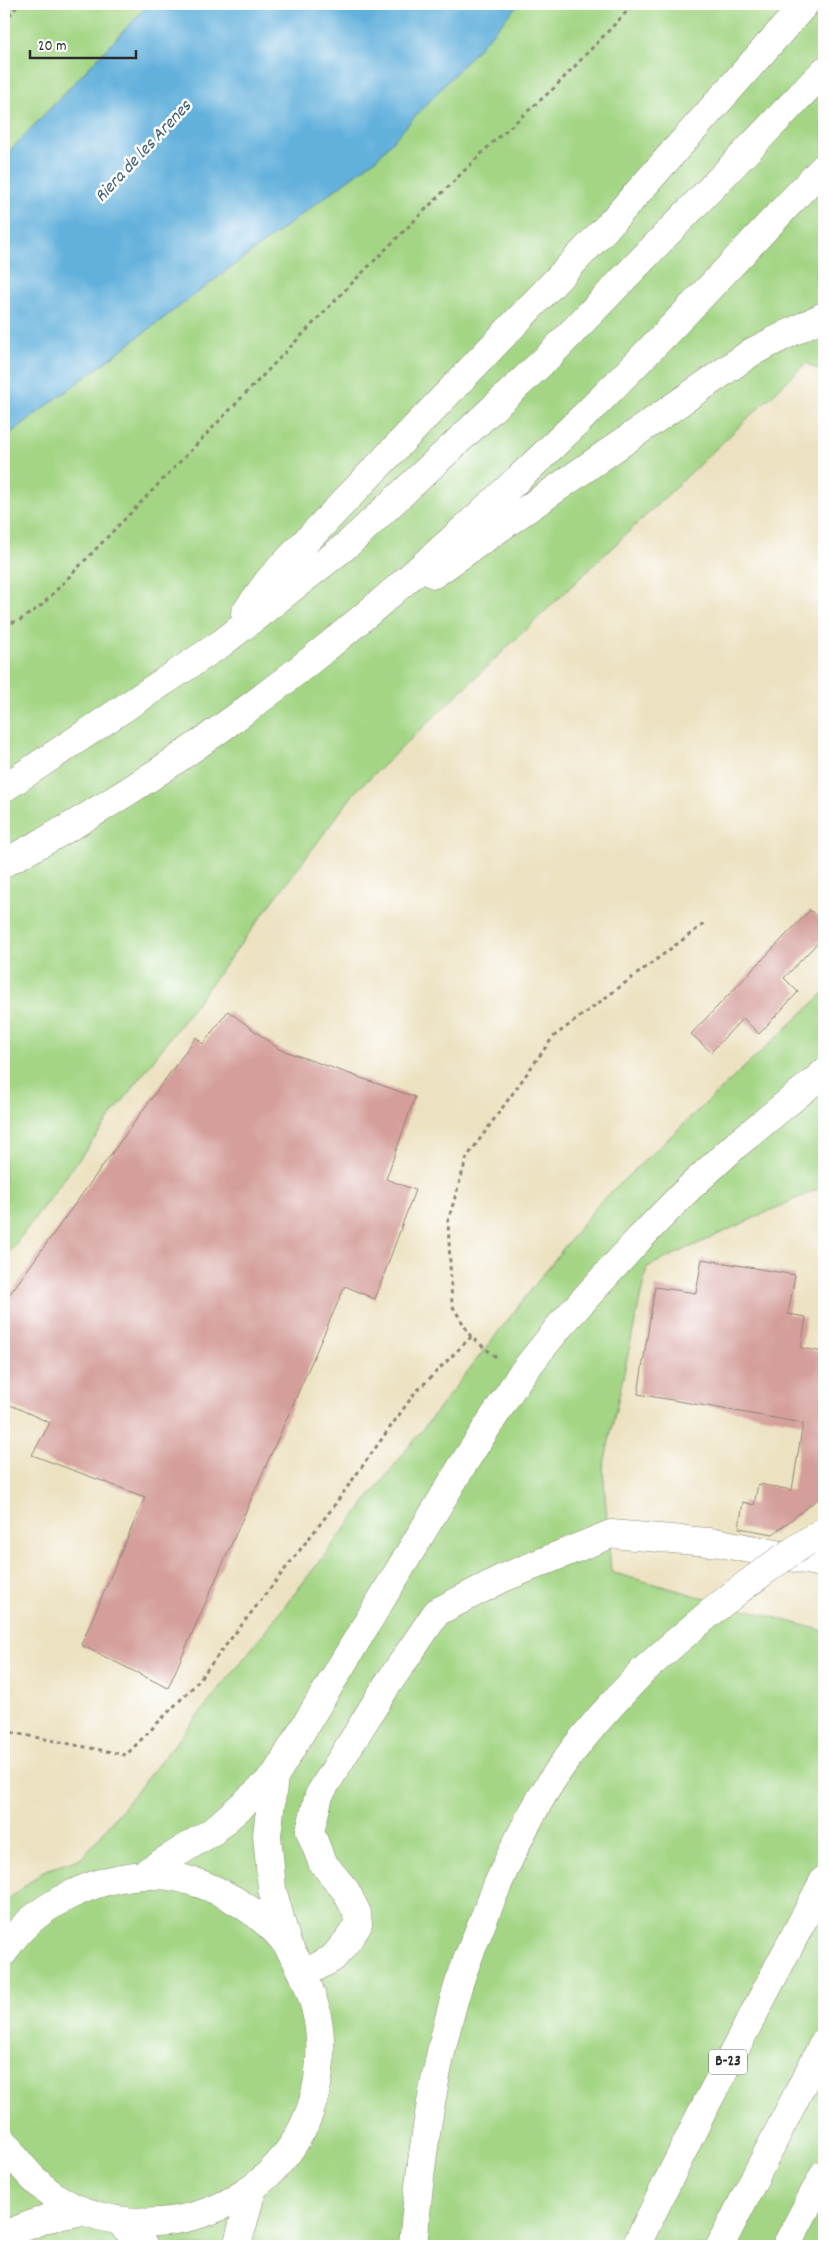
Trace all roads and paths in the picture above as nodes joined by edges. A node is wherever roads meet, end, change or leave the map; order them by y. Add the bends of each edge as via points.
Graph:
1 (19, 4) edge
2 (634, 4) edge
3 (805, 4) edge
4 (4, 22) edge
5 (824, 71) edge
6 (824, 167) edge
7 (824, 316) edge
8 (411, 584) junction
9 (4, 624) edge
10 (222, 644) junction
11 (4, 788) edge
12 (4, 863) edge
13 (705, 923) dead end
14 (824, 1073) edge
15 (824, 1531) edge
16 (824, 1561) edge
17 (4, 1731) edge
18 (274, 1777) junction
19 (142, 1875) junction
20 (824, 1880) edge
21 (289, 1949) junction
22 (4, 1952) edge
23 (304, 1974) junction
24 (824, 2042) edge
25 (4, 2142) edge
26 (824, 2174) edge
27 (252, 2190) junction
28 (83, 2211) junction
29 (120, 2222) junction
30 (4, 2235) edge
31 (144, 2246) edge
32 (237, 2246) edge
33 (413, 2246) edge
34 (636, 2246) edge
35 (720, 2246) edge
36 (786, 2246) edge

1 - 4 path
2 - 9 path via 554,88 491,144 352,283 42,605 19,621
3 - 10 main road via 608,227 270,580
5 - 10 main road via 549,356 347,545
6 - 8 main road via 588,412
7 - 8 main road via 752,352
8 - 12 main road via 147,778
10 - 11 main road
13 - 17 path via 553,1036 467,1157 448,1221 452,1306 471,1337 414,1394 331,1510 195,1685 126,1755
14 - 18 main road via 688,1189 593,1288 520,1376
15 - 33 main road, bridge via 710,1611 644,1670 600,1716 562,1765 529,1818 503,1870 456,1992 436,2069 424,2138
16 - 23 main road via 720,1543 611,1534 503,1578 437,1612 319,1795 310,1831 322,1862 346,1891 357,1913 358,1925 333,1958
18 - 19 main road via 213,1831
18 - 21 main road via 267,1835 272,1889
19 - 21 main road via 180,1879 240,1902 275,1930
19 - 22 main road via 102,1882 65,1897 33,1919
20 - 34 main road, B-23
21 - 23 main road
23 - 27 main road via 317,2012 320,2036 317,2092 303,2129 281,2162
24 - 35 main road
25 - 28 main road via 40,2184
26 - 36 main road
27 - 29 main road via 222,2208 189,2219 155,2224
27 - 32 main road
28 - 29 main road
28 - 30 main road via 48,2218
29 - 31 main road

